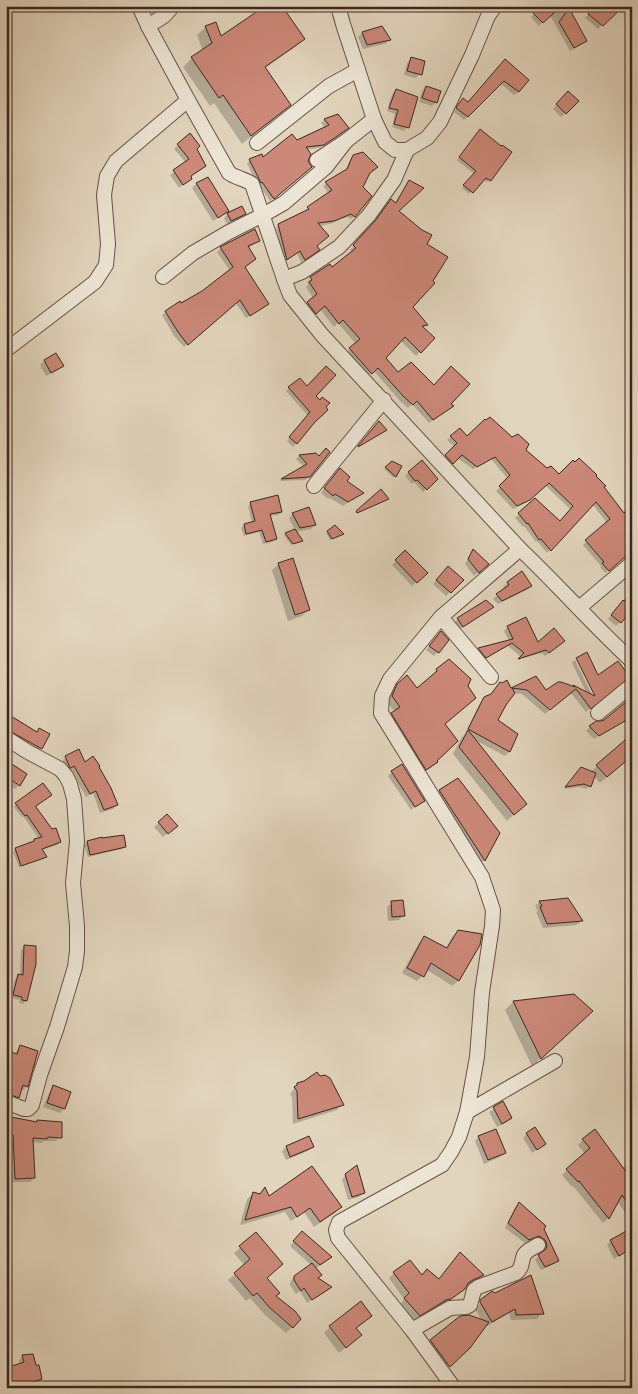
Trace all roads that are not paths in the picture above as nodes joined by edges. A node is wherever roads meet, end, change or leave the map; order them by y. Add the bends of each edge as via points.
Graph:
1 (138, 6) edge
2 (172, 6) edge
3 (338, 6) edge
4 (495, 6) edge
5 (148, 26) junction
6 (358, 70) junction
7 (188, 100) junction
8 (374, 119) junction
9 (346, 141) junction
10 (257, 143) dead end
11 (407, 150) junction
12 (317, 160) dead end
13 (263, 215) junction
14 (163, 277) dead end
15 (284, 279) junction
16 (6, 350) edge
17 (384, 400) junction
18 (314, 486) dead end
19 (520, 549) junction
20 (632, 563) edge
21 (579, 608) junction
22 (441, 617) junction
23 (632, 661) edge
24 (491, 677) dead end
25 (632, 685) edge
26 (598, 713) dead end
27 (6, 738) edge
28 (555, 1061) dead end
29 (6, 1102) edge
30 (467, 1112) junction
31 (538, 1245) dead end
32 (412, 1330) junction
33 (454, 1388) edge

1 - 5 street
2 - 5 street via 164,16
3 - 6 street
4 - 11 street via 440,122 427,138
5 - 7 street
6 - 8 street
6 - 10 street via 329,86
7 - 13 street via 229,173 252,184
7 - 16 street via 116,161 107,176 104,195 108,244 106,266 95,282
8 - 9 street
8 - 11 street via 385,142 395,150
9 - 12 street
9 - 13 street via 326,167 284,204
11 - 15 street via 394,180 369,215 339,247 302,272
13 - 14 street via 193,253
13 - 15 street
15 - 17 street via 290,295 322,335
17 - 18 street
17 - 19 street
19 - 21 street
19 - 22 street
20 - 21 street
21 - 23 street
22 - 24 street
22 - 30 street via 390,679 382,696 381,713 482,877 492,910 477,1057
25 - 26 street
27 - 29 street via 60,769 70,784 77,841 73,883 77,951 75,967 32,1105 24,1109
28 - 30 street
30 - 32 street via 451,1152 442,1164 339,1222 336,1230 338,1238
31 - 32 street via 523,1256 520,1271 474,1290 470,1305 450,1308
32 - 33 street

